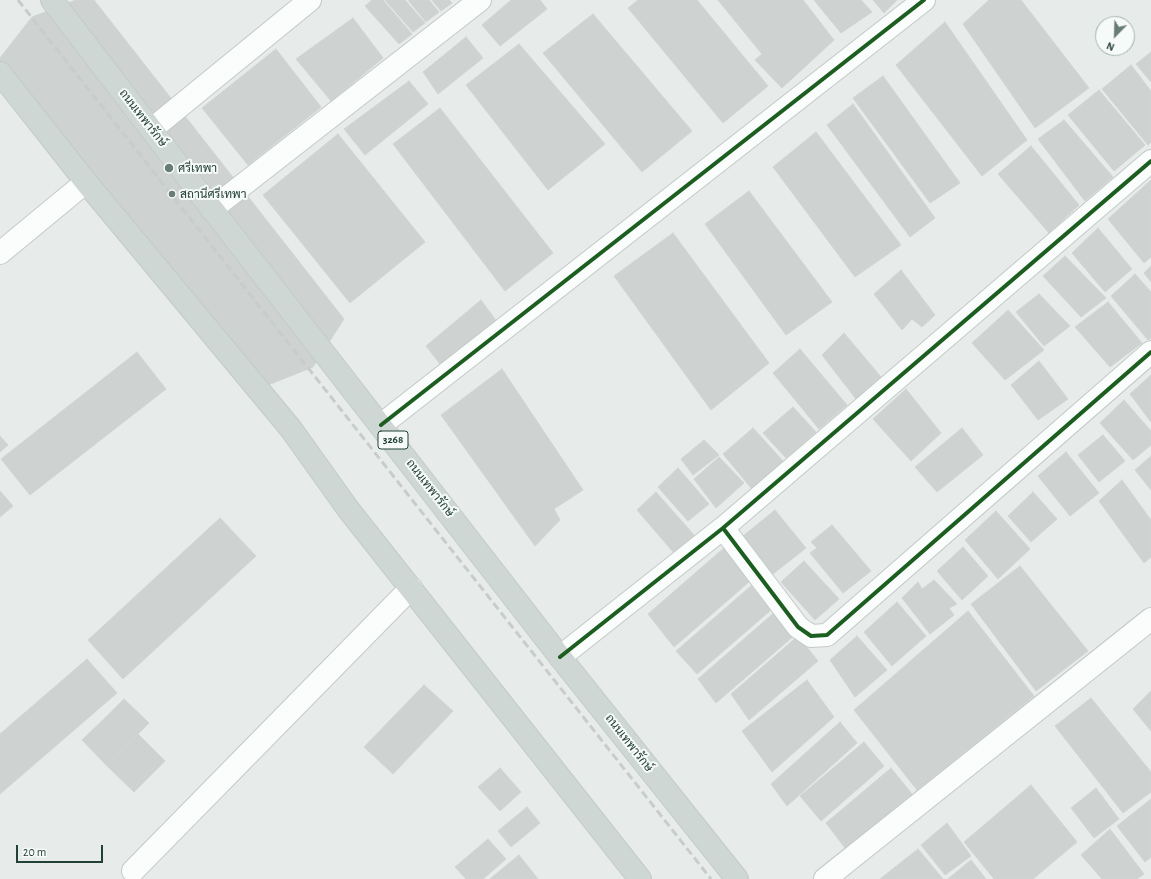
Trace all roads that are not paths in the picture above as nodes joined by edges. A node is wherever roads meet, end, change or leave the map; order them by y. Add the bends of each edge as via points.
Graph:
1 (52, 0) edge
2 (310, 0) edge
3 (480, 0) edge
4 (924, 0) edge
5 (0, 73) edge
6 (152, 129) junction
7 (1151, 161) edge
8 (86, 182) junction
9 (212, 209) junction
10 (0, 253) edge
11 (1151, 352) edge
12 (381, 425) junction
13 (723, 528) junction
14 (411, 588) junction
15 (1151, 619) edge
16 (560, 657) junction
17 (133, 871) dead end
18 (636, 877) edge
19 (737, 879) edge
20 (825, 879) edge

1 - 6 main road, ถนนเทพารักษ์ / 3268
2 - 6 street
3 - 9 street
4 - 12 street
5 - 8 main road
6 - 9 main road, ถนนเทพารักษ์ / 3268
7 - 13 street
8 - 10 street
8 - 14 main road via 291,429 348,509
9 - 12 main road, ถนนเทพารักษ์ / 3268
11 - 13 street via 827,635 811,636 798,627
12 - 16 main road, ถนนเทพารักษ์ / 3268
13 - 16 street
14 - 17 street
14 - 18 main road
15 - 20 street
16 - 19 main road, ถนนเทพารักษ์ / 3268

